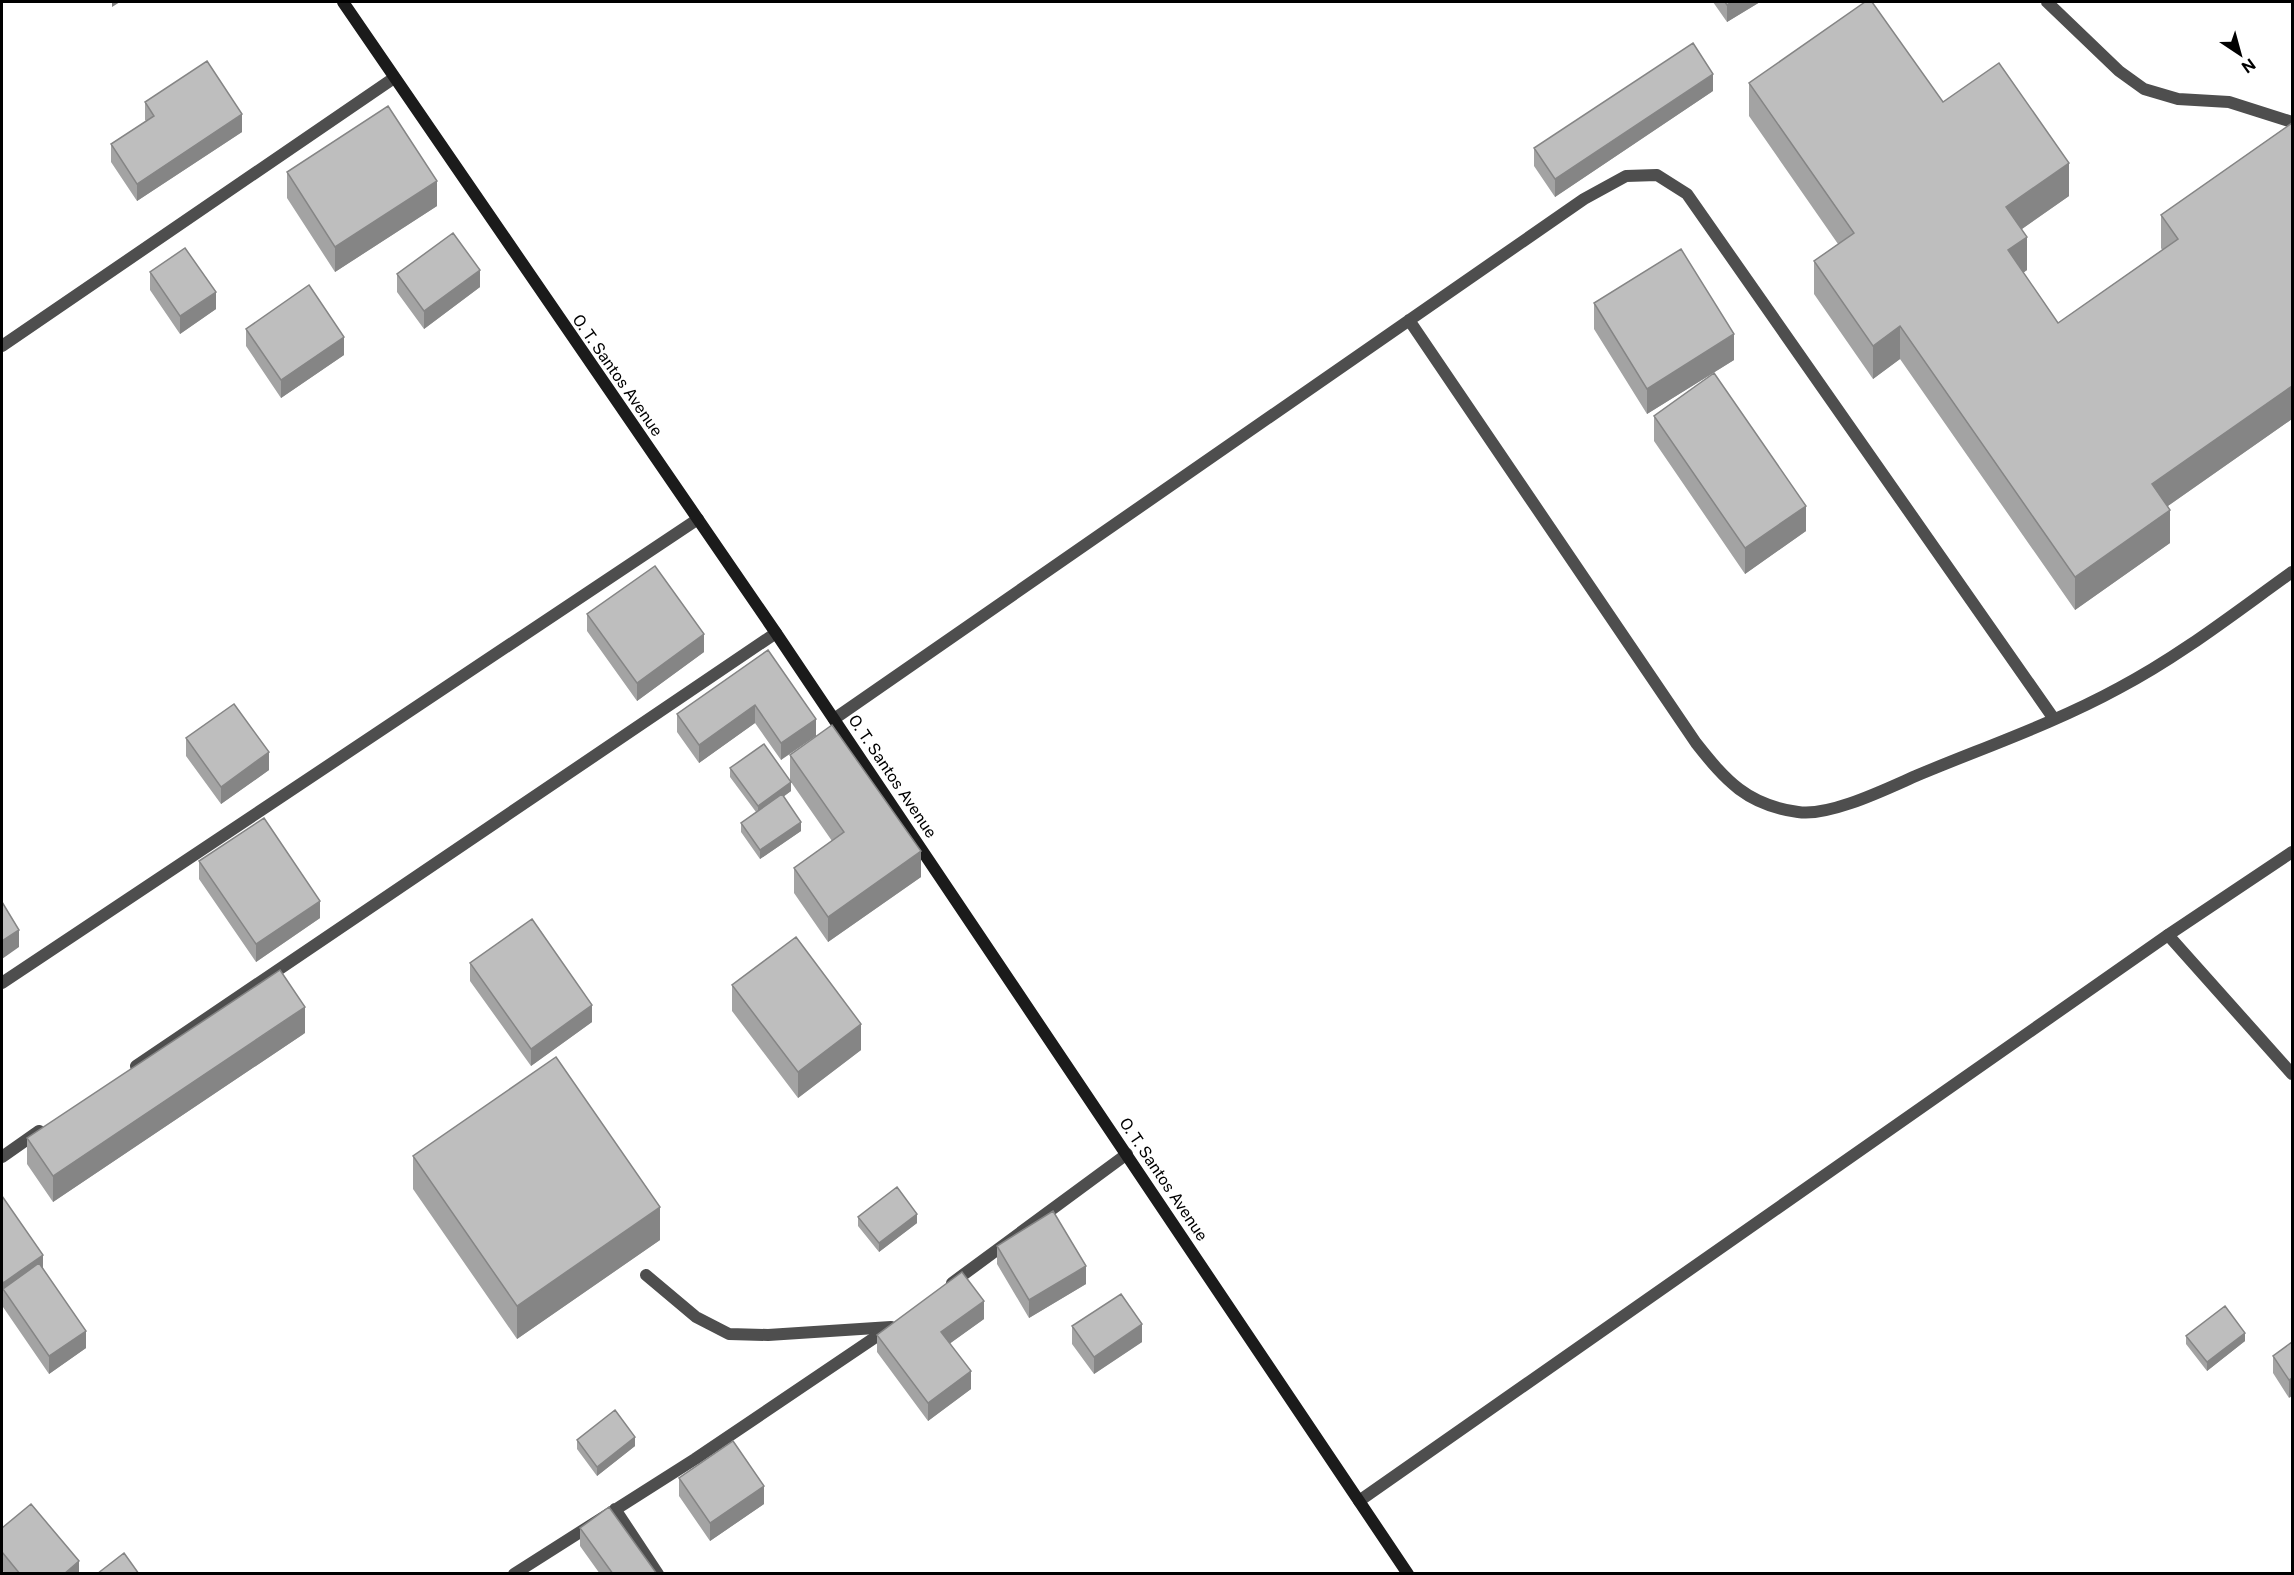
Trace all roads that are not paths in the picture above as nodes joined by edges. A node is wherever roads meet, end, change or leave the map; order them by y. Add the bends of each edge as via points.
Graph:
1 (343, 2) edge
2 (2047, 2) edge
3 (394, 78) junction
4 (2292, 122) edge
5 (1409, 320) junction
6 (2, 346) edge
7 (698, 519) junction
8 (2292, 572) edge
9 (776, 633) junction
10 (834, 719) junction
11 (2054, 719) junction
12 (2292, 852) edge
13 (2168, 934) junction
14 (2, 983) edge
15 (2292, 1074) edge
16 (121, 1076) edge
17 (51, 1123) edge
18 (1127, 1154) junction
19 (2, 1157) edge
20 (646, 1275) dead end
21 (938, 1292) edge
22 (1359, 1501) junction
23 (615, 1509) junction
24 (514, 1574) edge
25 (658, 1574) edge
26 (1408, 1574) edge

1 - 3 street, O. T. Santos Avenue
2 - 4 street via 2118,71 2144,89 2178,99 2229,102
3 - 6 street
3 - 7 street, O. T. Santos Avenue
5 - 10 street
5 - 11 street via 1696,743 1724,779 1761,803 1800,813 1844,805
5 - 11 street via 1584,199 1626,176 1657,175 1687,194
7 - 9 street, O. T. Santos Avenue
7 - 14 street
8 - 11 street via 2128,682
9 - 10 street, O. T. Santos Avenue
9 - 16 street
10 - 18 street, O. T. Santos Avenue
12 - 13 street
13 - 15 street
13 - 22 street
17 - 19 street
18 - 21 street
18 - 22 street, O. T. Santos Avenue
20 - 23 street via 696,1317 729,1334 768,1335 896,1323
22 - 26 street, O. T. Santos Avenue
23 - 24 street
23 - 25 street

